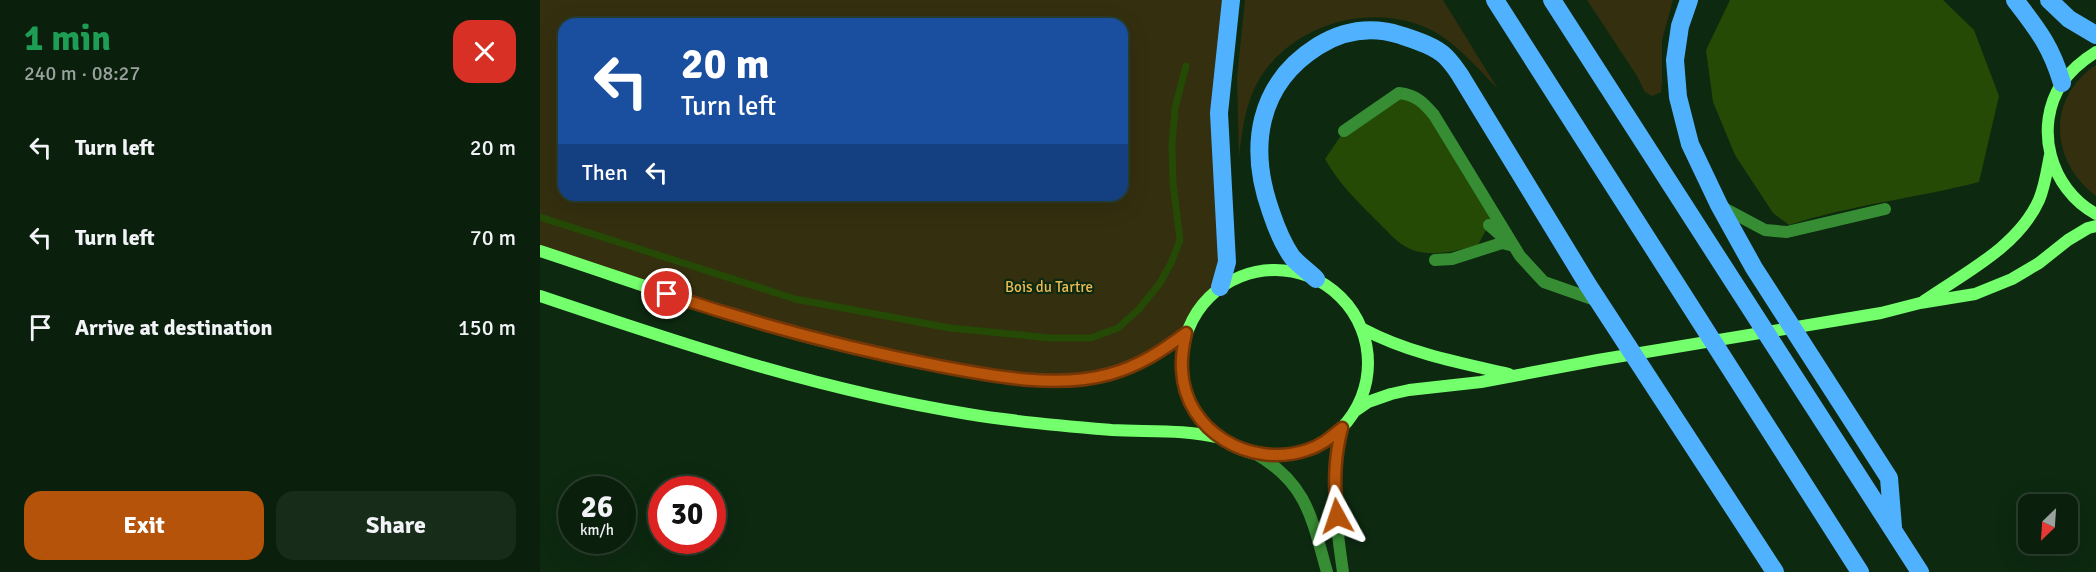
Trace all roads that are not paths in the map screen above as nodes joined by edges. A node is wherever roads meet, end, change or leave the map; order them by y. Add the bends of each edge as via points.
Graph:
1 (1231, 0) edge
2 (1495, 0) edge
3 (1552, 0) edge
4 (1689, 0) edge
5 (2015, 0) edge
6 (2049, 0) edge
7 (2096, 35) edge
8 (2096, 52) edge
9 (2062, 83) junction
10 (1344, 131) dead end
11 (2050, 155) junction
12 (1719, 205) junction
13 (1885, 209) dead end
14 (2096, 214) edge
15 (1489, 225) dead end
16 (2096, 226) edge
17 (1514, 246) junction
18 (540, 251) edge
19 (1435, 260) dead end
20 (1316, 279) junction
21 (1220, 286) junction
22 (540, 296) edge
23 (1599, 302) junction
24 (1920, 303) junction
25 (1363, 329) junction
26 (1186, 333) junction
27 (1516, 376) junction
28 (1355, 411) junction
29 (1342, 428) junction
30 (1220, 438) junction
31 (1256, 454) junction
32 (1893, 529) junction
33 (1327, 572) edge
34 (1343, 572) edge
35 (1775, 572) edge
36 (1860, 572) edge
37 (1920, 572) edge

1 - 21 highway via 1219,113 1227,262
2 - 36 highway
3 - 32 highway
4 - 12 highway via 1675,60 1678,97 1690,144
5 - 9 highway via 2044,38
6 - 7 highway via 2069,19
8 - 9 main road via 2077,65
9 - 11 main road via 2048,123
10 - 17 street via 1399,93 1413,95 1434,115
11 - 14 main road via 2066,189
11 - 24 main road via 2039,200 2018,232
12 - 13 street via 1755,225 1787,232 1827,219
12 - 32 highway via 1754,268 1889,478
15 - 17 street
16 - 24 main road via 2068,240 2012,279 1975,294
17 - 19 street via 1502,243 1452,259
17 - 23 street via 1544,282
18 - 26 main road via 788,332 881,355 1006,376 1070,381 1109,375 1159,353
20 - 21 main road via 1275,269 1246,274
20 - 23 highway via 1293,258 1264,192 1259,161 1263,111 1276,85 1293,66 1333,36 1358,30 1387,31 1445,56 1460,75
20 - 25 main road via 1352,309
21 - 26 main road via 1205,300
22 - 30 main road via 734,361 878,398 1057,425
23 - 35 highway
24 - 27 main road
25 - 27 main road via 1406,347
25 - 28 main road via 1368,369 1365,389
26 - 30 main road via 1182,353 1186,392 1194,410
27 - 28 main road via 1391,394
28 - 29 main road
29 - 31 main road via 1309,450 1289,455
29 - 34 street via 1334,480
30 - 31 main road
31 - 33 street via 1286,475 1300,492
32 - 37 highway

